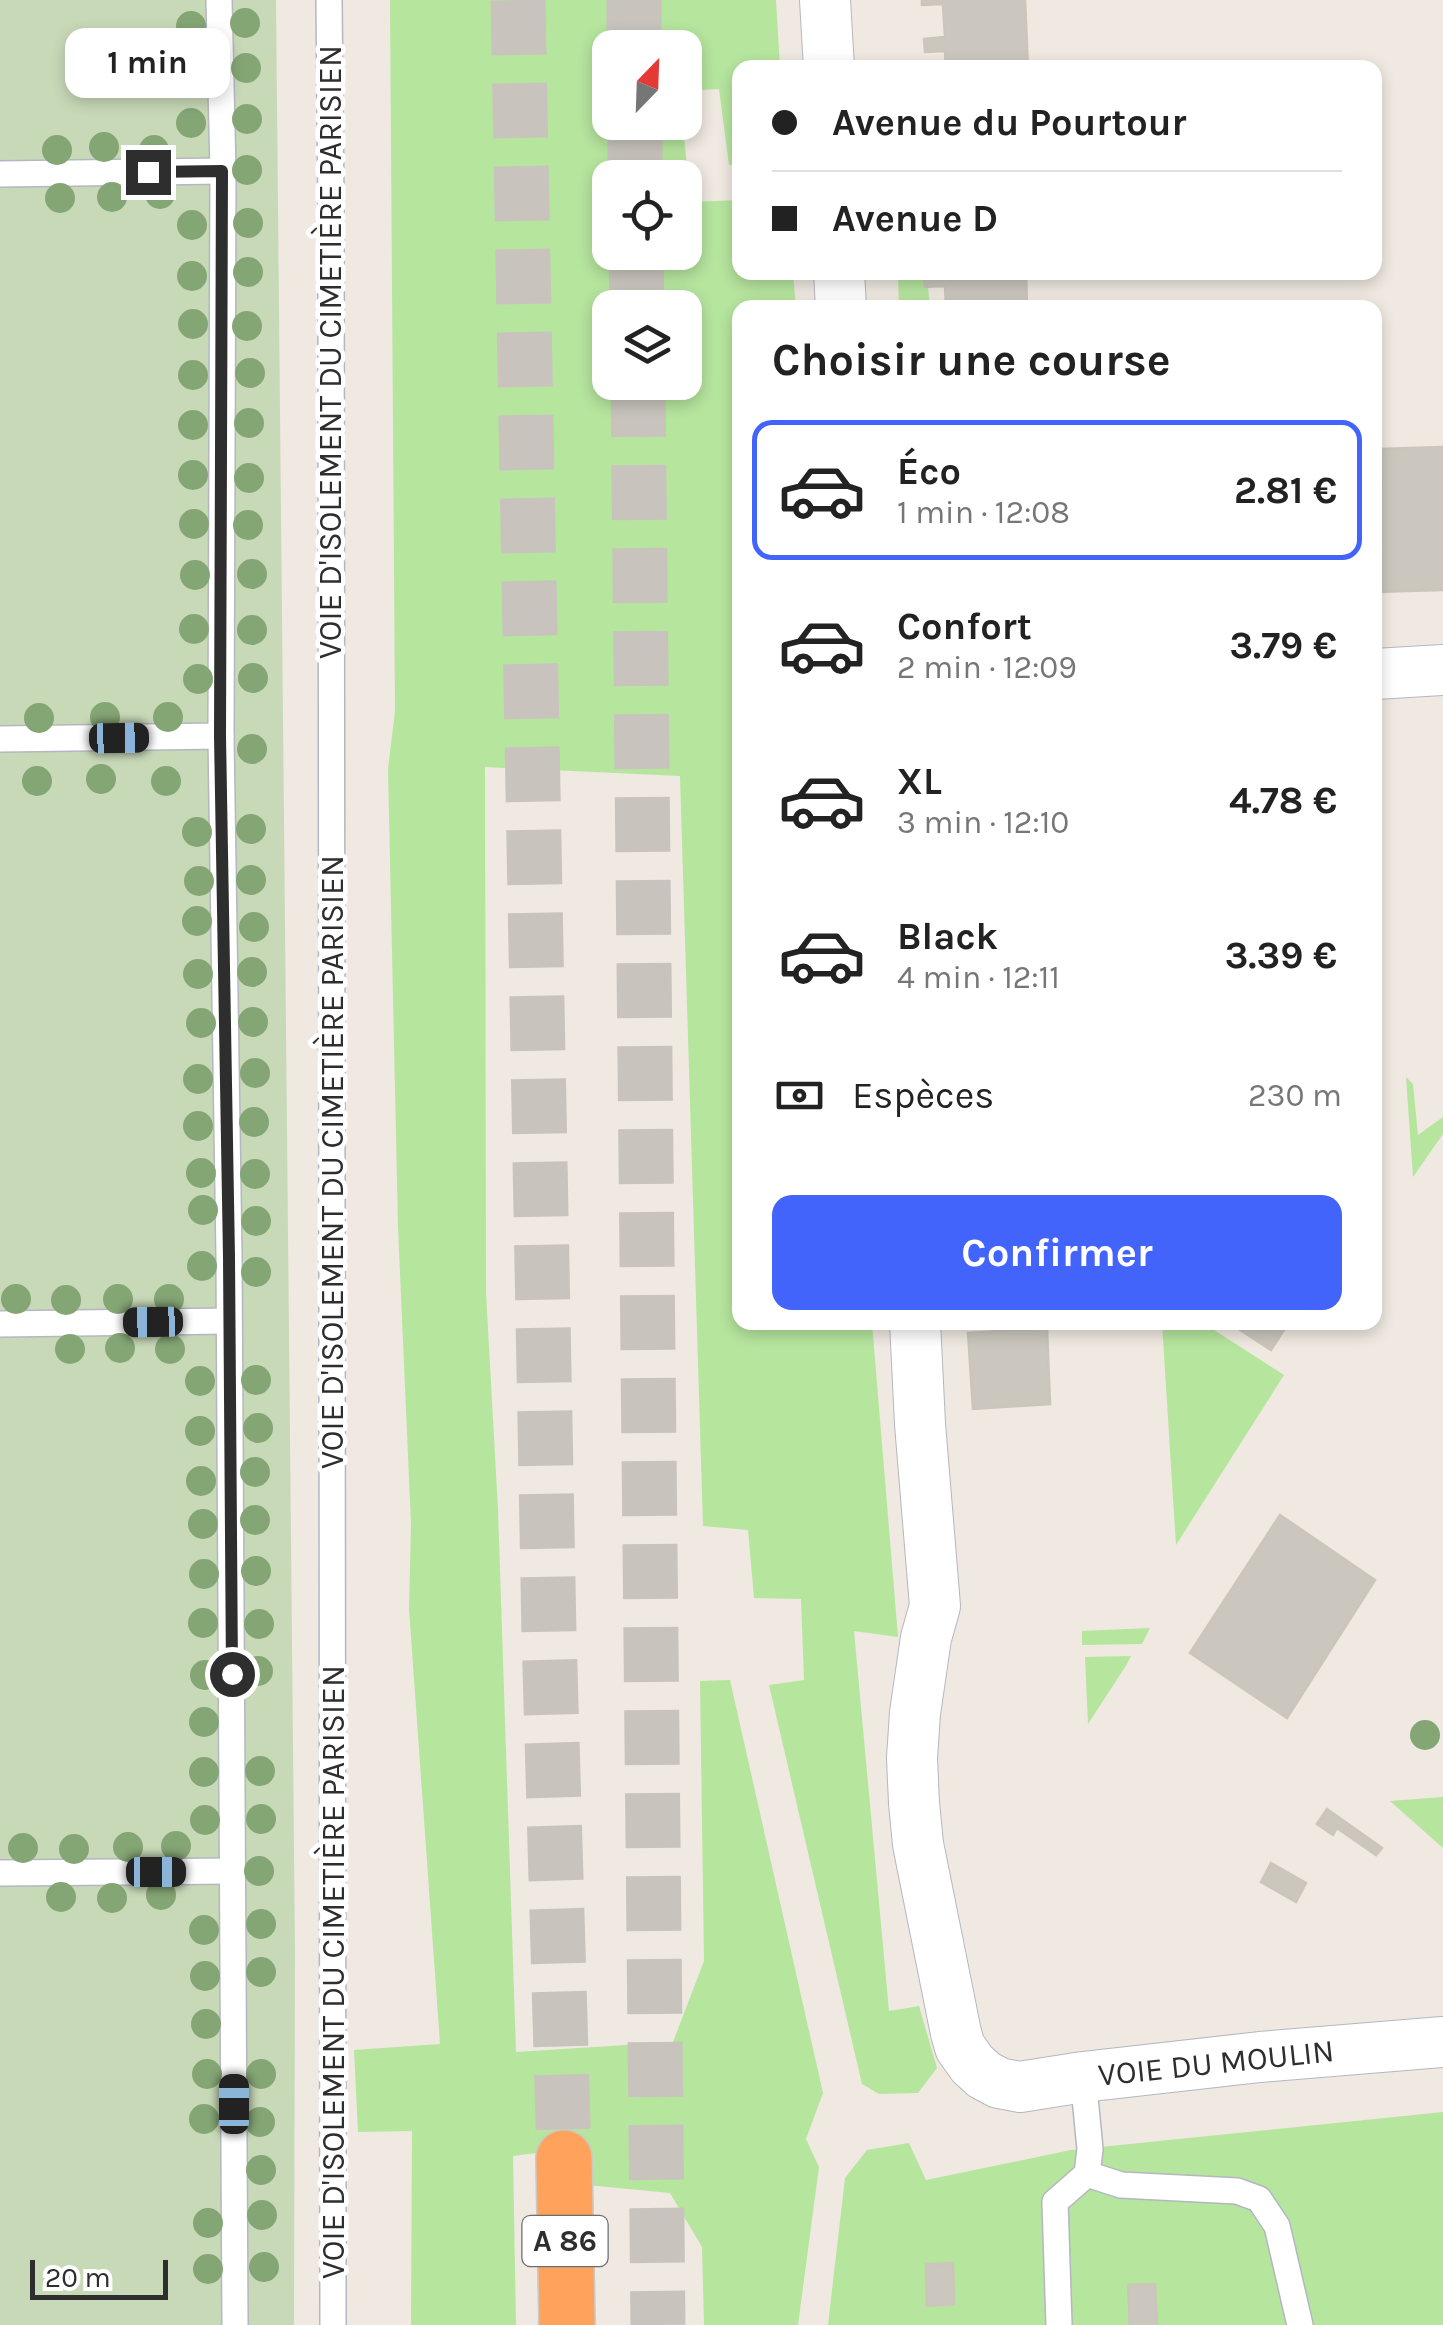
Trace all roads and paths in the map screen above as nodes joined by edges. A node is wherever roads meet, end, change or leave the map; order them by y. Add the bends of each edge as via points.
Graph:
1 (218, 0) edge
2 (329, 0) edge
3 (825, 0) edge
4 (828, 60) edge
5 (222, 171) junction
6 (0, 174) edge
7 (1443, 670) edge
8 (1382, 674) edge
9 (220, 736) junction
10 (0, 740) edge
11 (230, 1322) junction
12 (0, 1324) edge
13 (915, 1330) edge
14 (233, 1872) junction
15 (0, 1873) edge
16 (1443, 2042) edge
17 (1083, 2077) junction
18 (564, 2158) tunnel mouth
19 (1087, 2174) junction
20 (235, 2325) edge
21 (333, 2325) edge
22 (567, 2325) edge
23 (1059, 2325) edge
24 (1300, 2325) edge

1 - 5 lane
2 - 21 lane, VOIE D'ISOLEMENT DU CIMETIÈRE PARISIEN
3 - 4 street
5 - 6 lane
5 - 9 lane
7 - 8 street
9 - 10 lane
9 - 11 lane
11 - 12 lane
11 - 14 lane
13 - 17 street, VOIE DU MOULIN via 935,1606 912,1758 918,1844 956,2033 972,2064 990,2080 1020,2087
14 - 15 lane
14 - 20 lane
16 - 17 street, VOIE DU MOULIN
17 - 19 lane
18 - 22 highway, A 86
19 - 23 lane via 1055,2202
19 - 24 lane via 1120,2186 1237,2190 1259,2199 1278,2226

